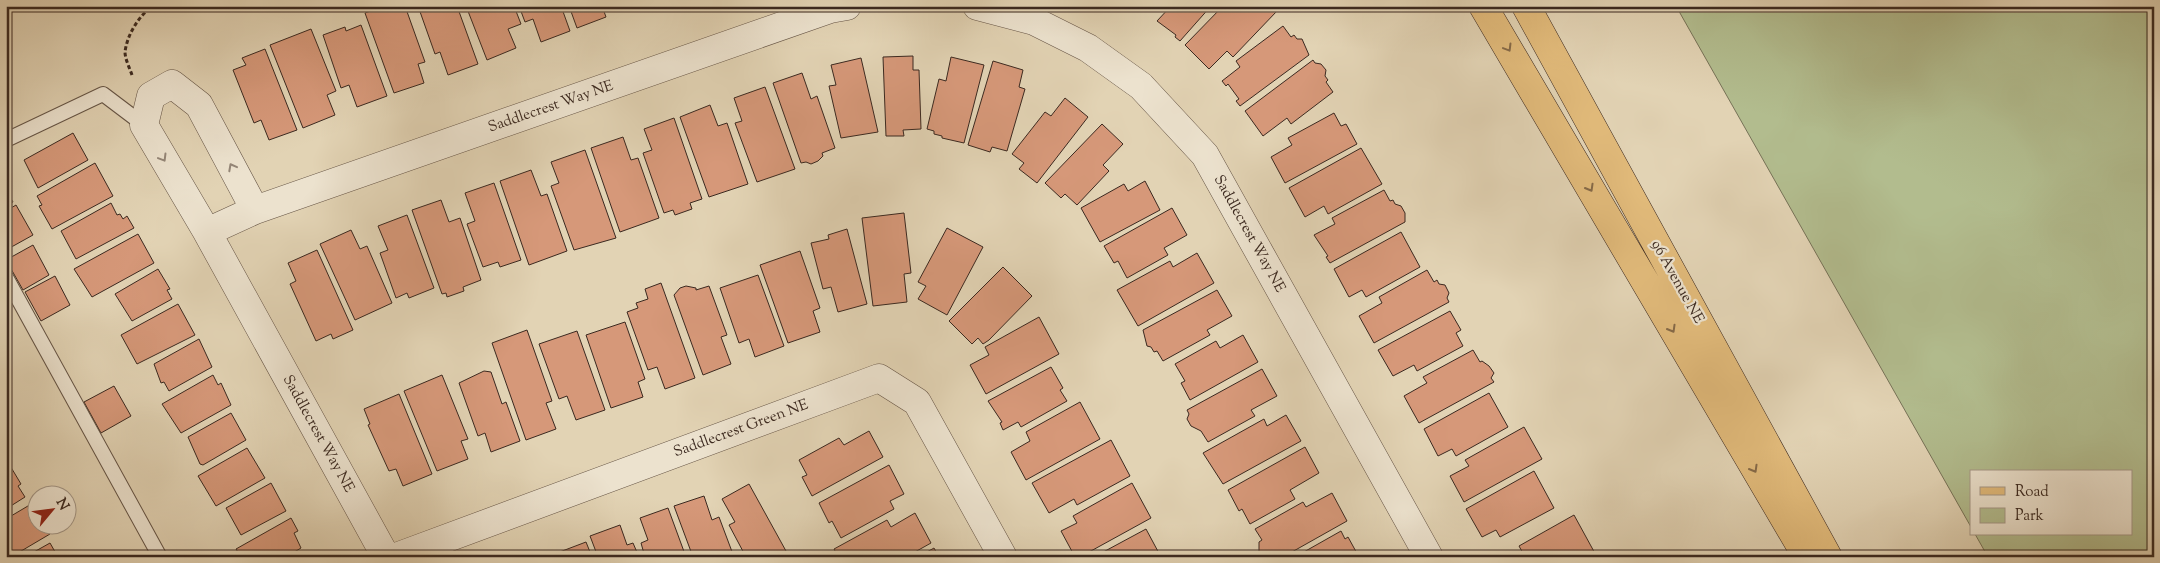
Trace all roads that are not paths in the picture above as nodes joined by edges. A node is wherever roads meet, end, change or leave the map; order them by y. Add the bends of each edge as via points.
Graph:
1 (847, 6) edge
2 (977, 6) edge
3 (1483, 6) edge
4 (1526, 6) edge
5 (144, 125) junction
6 (6, 140) edge
7 (255, 210) junction
8 (207, 232) junction
9 (6, 277) edge
10 (160, 557) edge
11 (386, 557) edge
12 (396, 557) edge
13 (1003, 557) edge
14 (1429, 557) edge
15 (1807, 557) edge
16 (1828, 557) edge

1 - 7 street, Saddlecrest Way NE via 830,9
2 - 14 street, Saddlecrest Way NE via 1034,21 1088,48 1141,86 1205,154
3 -> 15 main road
4 - 16 main road, 96 Avenue NE
5 - 6 lane via 103,94
7 -> 5 street via 199,105 172,84 150,96
5 -> 8 street, Saddlecrest Way NE
7 - 8 street, Saddlecrest Way NE
8 - 11 street, Saddlecrest Way NE
9 - 10 lane
12 - 13 street, Saddlecrest Green NE via 879,378 917,402

